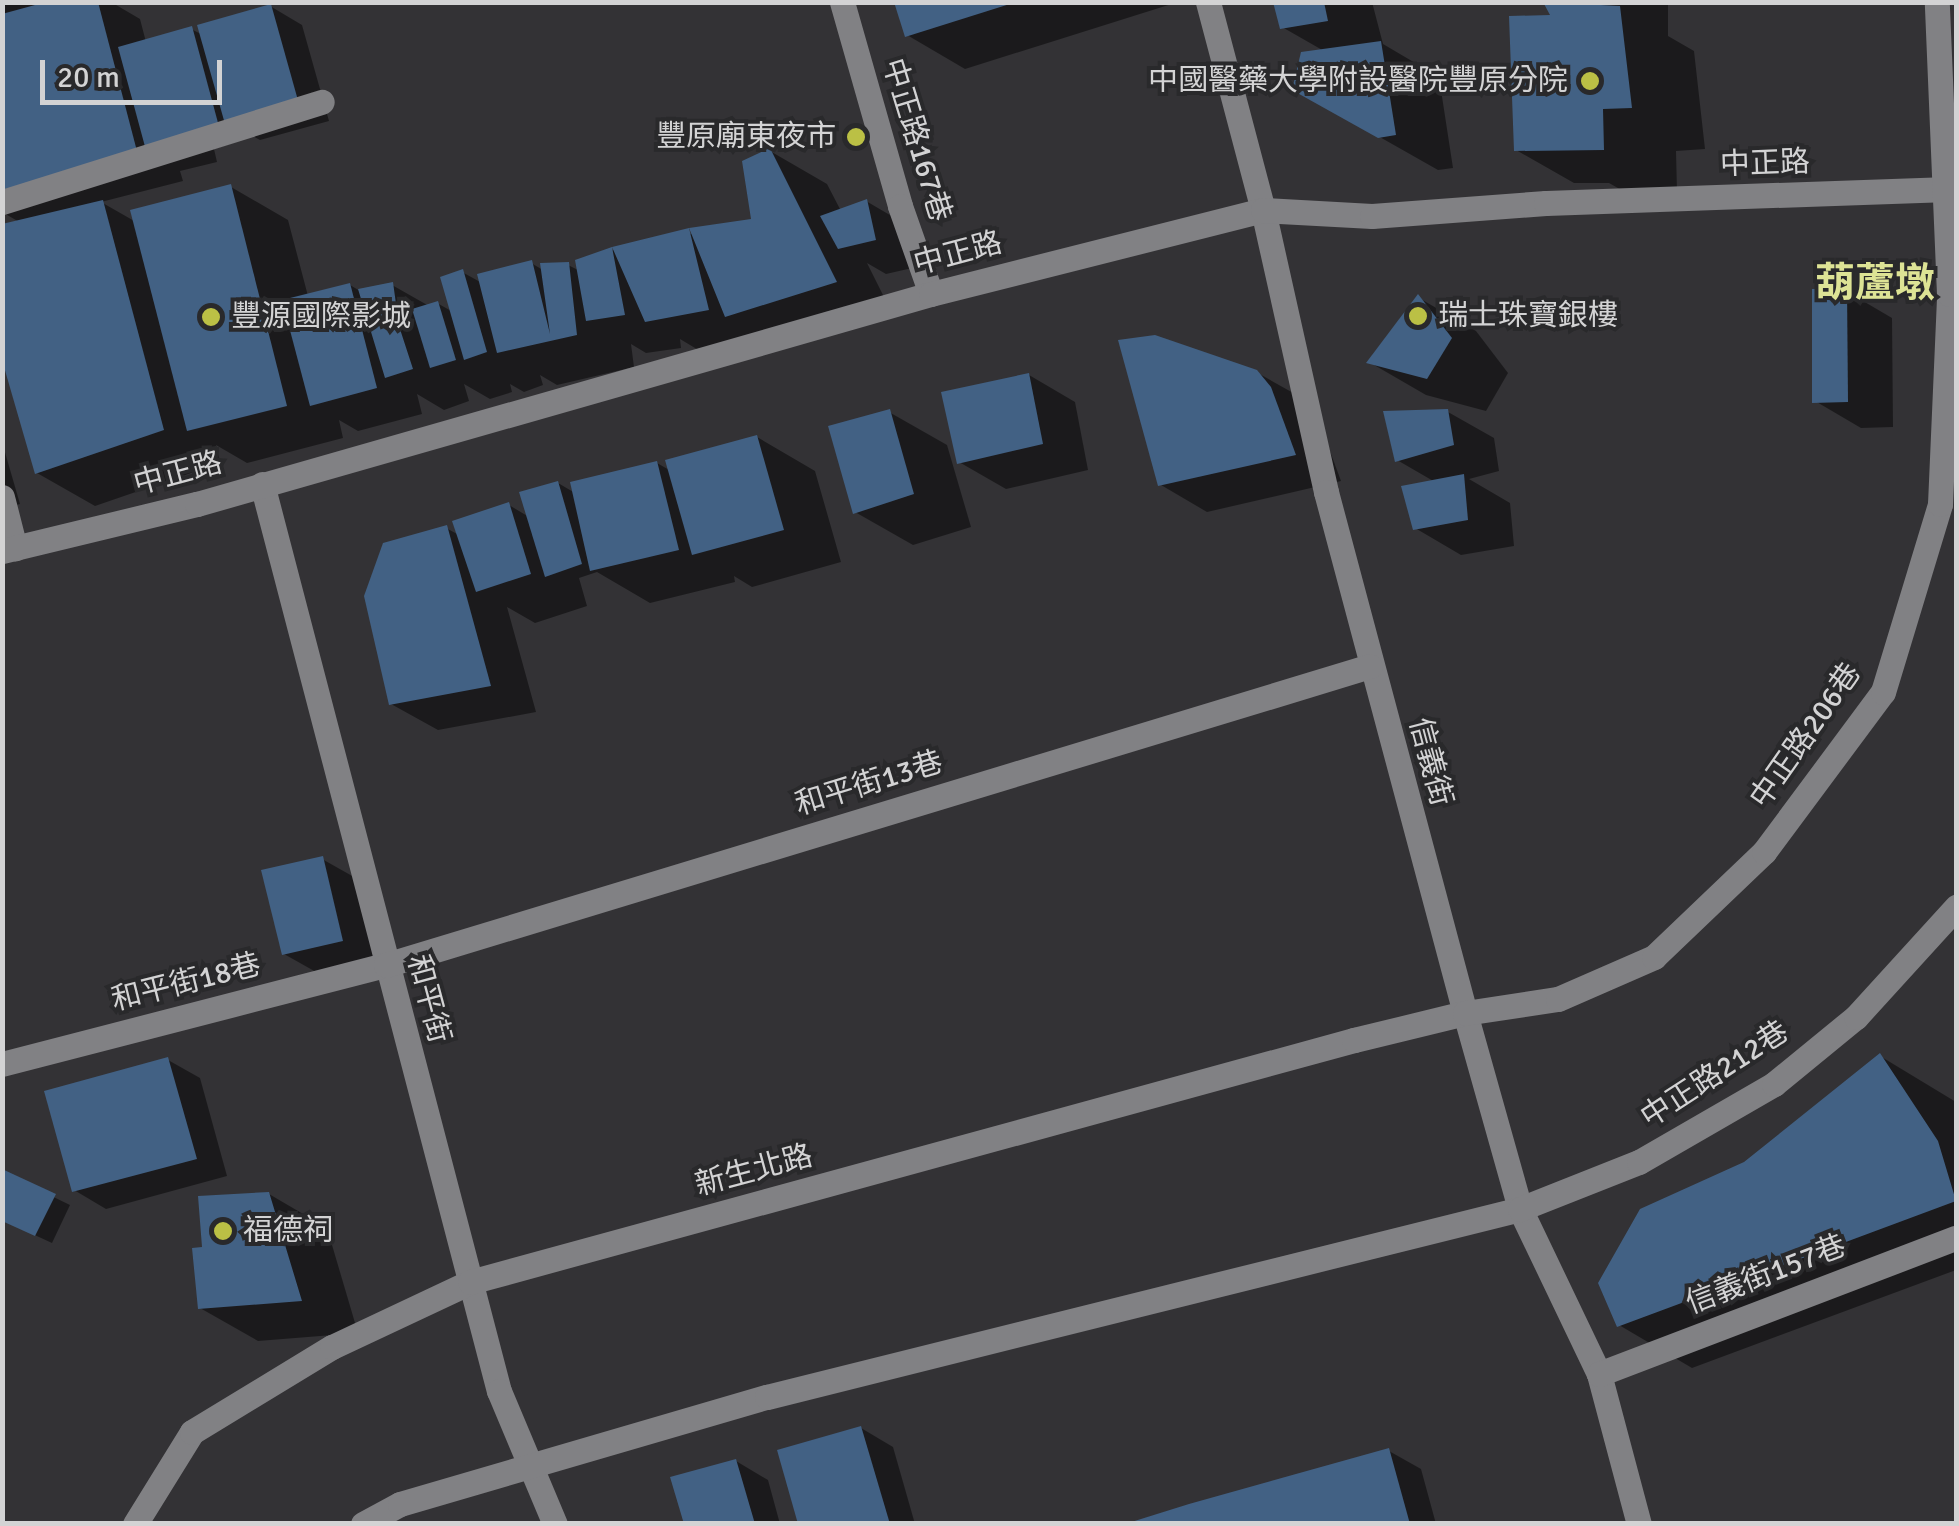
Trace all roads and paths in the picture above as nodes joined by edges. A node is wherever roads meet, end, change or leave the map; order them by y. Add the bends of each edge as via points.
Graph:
1 (842, 2) edge
2 (1208, 2) edge
3 (1937, 2) edge
4 (322, 102) dead end
5 (1950, 190) edge
6 (2, 202) edge
7 (1263, 210) junction
8 (931, 294) junction
9 (262, 484) junction
10 (2, 497) edge
11 (9, 550) edge
12 (1370, 666) junction
13 (1956, 908) edge
14 (386, 966) junction
15 (1464, 1013) junction
16 (2, 1064) edge
17 (1520, 1210) junction
18 (1956, 1238) edge
19 (470, 1282) junction
20 (1599, 1374) junction
21 (530, 1464) junction
22 (135, 1524) edge
23 (362, 1524) edge
24 (555, 1524) edge
25 (1638, 1524) edge

1 - 8 street, 中正路167巷
2 - 7 street, 信義街
3 - 5 street, 中正路206巷
4 - 6 street
5 - 7 street, 中正路 via 1546,203 1372,216
5 - 15 street, 中正路206巷 via 1940,504 1883,692 1764,852 1654,958 1558,999
7 - 8 street, 中正路
7 - 12 street, 信義街
8 - 9 street, 中正路
9 - 11 street, 中正路
9 - 14 street, 和平街
10 - 11 street
12 - 14 street, 和平街13巷
12 - 15 street, 信義街
13 - 17 street, 中正路212巷 via 1856,1017 1774,1084 1639,1162
14 - 16 street, 和平街18巷
14 - 19 street, 和平街
15 - 17 street, 信義街
15 - 19 street, 新生北路
17 - 20 street, 信義街
17 - 21 street via 786,1392
18 - 20 street, 信義街157巷
19 - 21 street, 和平街 via 499,1392
19 - 22 street, 新生北路 via 332,1346 192,1432
20 - 25 street, 信義街
21 - 23 street via 400,1504
21 - 24 street, 和平街

